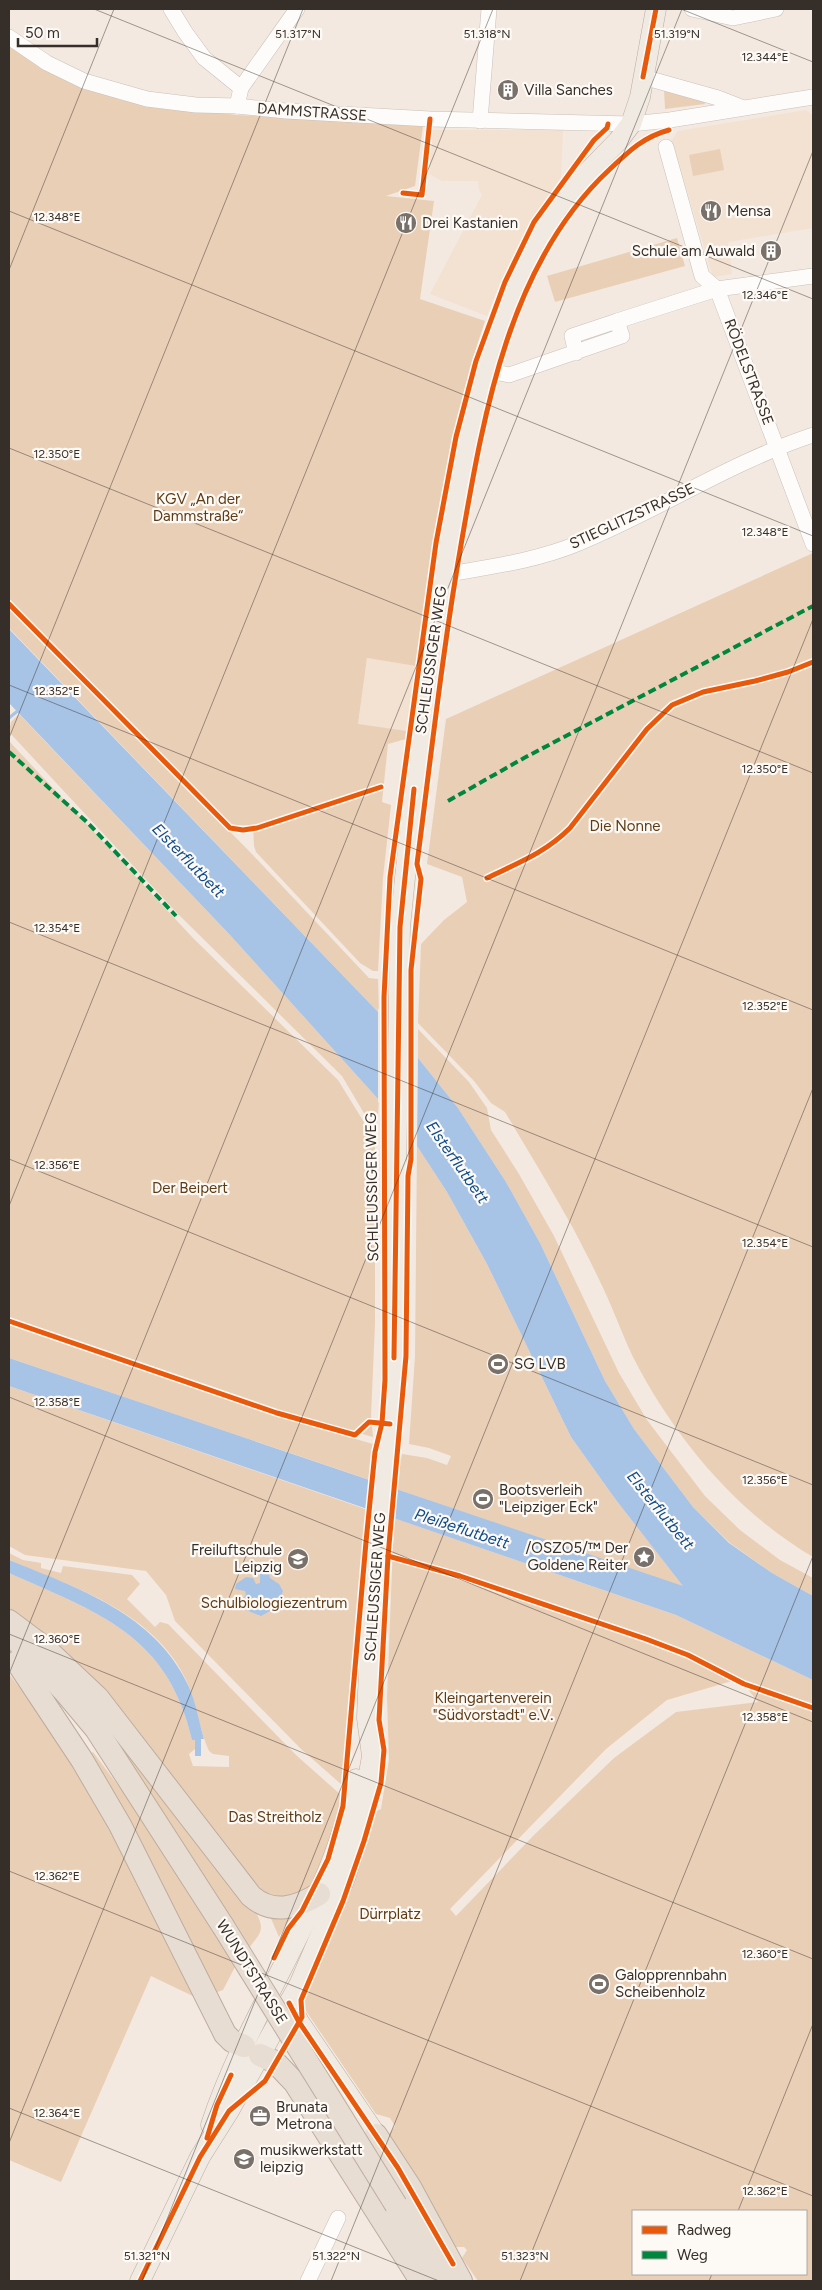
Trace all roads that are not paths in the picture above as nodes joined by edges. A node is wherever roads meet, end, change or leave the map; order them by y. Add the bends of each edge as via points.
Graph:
1 (171, 9) edge
2 (297, 9) edge
3 (489, 9) edge
4 (656, 9) edge
5 (692, 9) edge
6 (776, 9) edge
7 (9, 36) edge
8 (643, 77) junction
9 (241, 88) junction
10 (813, 97) edge
11 (237, 106) junction
12 (742, 107) junction
13 (480, 121) junction
14 (631, 124) junction
15 (666, 147) dead end
16 (813, 276) edge
17 (717, 289) junction
18 (485, 370) junction
19 (813, 435) edge
20 (777, 446) junction
21 (813, 544) edge
22 (443, 576) junction
23 (9, 1621) edge
24 (9, 1633) edge
25 (13, 1658) edge
26 (367, 1718) junction
27 (148, 1810) junction
28 (319, 1894) junction
29 (288, 2003) junction
30 (252, 2050) junction
31 (376, 2135) joint
32 (338, 2218) dead end
33 (433, 2277) edge
34 (140, 2281) edge
35 (308, 2281) edge
36 (461, 2281) edge

1 - 9 street via 204,58
2 - 9 street
3 - 13 street
4 - 8 main road
5 - 6 street via 734,18
7 - 11 street, DAMMSTRASSE via 47,63 84,81 147,99 196,106
8 - 12 street
8 - 14 main road
9 - 11 street
10 - 12 street, DAMMSTRASSE
11 - 13 street, DAMMSTRASSE
12 - 14 street, DAMMSTRASSE
13 - 14 street, DAMMSTRASSE
14 - 18 main road, SCHLEUSSIGER WEG via 582,178 541,233 518,279
15 - 17 street, RÖDELSTRASSE via 702,276
16 - 17 street
17 - 18 street via 617,321 622,336 576,353 509,375
17 - 20 street, RÖDELSTRASSE
18 - 22 main road, SCHLEUSSIGER WEG via 470,428
19 - 20 street, STIEGLITZSTRASSE
20 - 21 street, RÖDELSTRASSE
20 - 22 street, STIEGLITZSTRASSE via 579,543 526,560
22 - 26 main road, SCHLEUSSIGER WEG via 404,878 398,1012 393,1380 371,1617
23 - 28 highway via 45,1648 98,1698 251,1896 263,1905 280,1909
24 - 27 highway, WUNDTSTRASSE via 96,1729
25 - 27 highway, WUNDTSTRASSE via 81,1730
25 - 30 highway via 82,1760 120,1824 225,2034
26 - 28 main road, SCHLEUSSIGER WEG via 352,1801
26 - 29 main road, SCHLEUSSIGER WEG via 372,1756 357,1840 330,1917
27 - 33 highway, WUNDTSTRASSE, bridge via 396,2205
28 - 30 main road, SCHLEUSSIGER WEG
29 - 30 main road, SCHLEUSSIGER WEG
29 - 31 main road
30 - 33 highway via 275,2062 295,2083
30 - 34 main road via 229,2111 200,2157
31 - 36 highway via 415,2196
32 - 35 street

